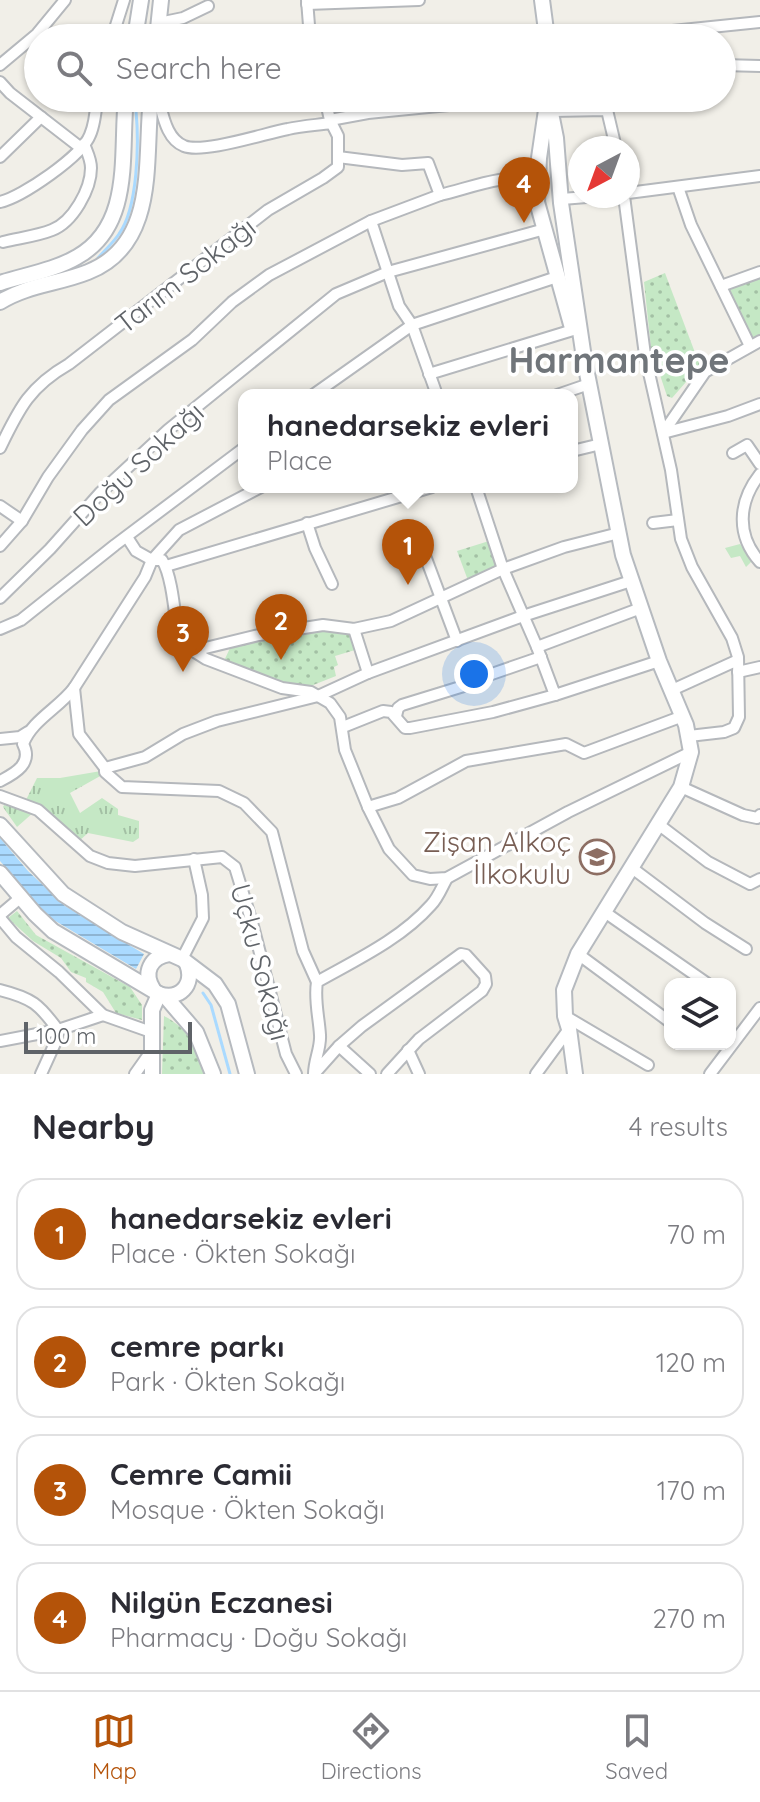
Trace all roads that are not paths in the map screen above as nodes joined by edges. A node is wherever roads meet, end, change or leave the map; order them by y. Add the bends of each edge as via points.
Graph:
1 (65, 0) edge
2 (124, 0) edge
3 (141, 0) edge
4 (161, 0) edge
5 (419, 0) edge
6 (542, 0) edge
7 (307, 2) edge
8 (208, 6) dead end
9 (760, 22) edge
10 (45, 24) edge
11 (116, 24) edge
12 (137, 24) edge
13 (159, 24) edge
14 (170, 24) edge
15 (309, 24) edge
16 (545, 24) edge
17 (736, 24) edge
18 (24, 45) edge
19 (0, 65) edge
20 (736, 65) edge
21 (760, 66) edge
22 (0, 82) edge
23 (24, 102) edge
24 (35, 112) edge
25 (94, 112) edge
26 (125, 112) edge
27 (150, 112) edge
28 (162, 112) edge
29 (328, 112) edge
30 (378, 112) edge
31 (547, 112) edge
32 (551, 112) edge
33 (608, 112) edge
34 (41, 117) junction
35 (330, 121) junction
36 (613, 136) edge
37 (82, 146) junction
38 (0, 157) edge
39 (338, 157) junction
40 (561, 172) junction
41 (538, 175) junction
42 (760, 176) edge
43 (678, 187) junction
44 (640, 193) edge
45 (440, 195) junction
46 (568, 200) edge
47 (562, 201) junction
48 (0, 202) edge
49 (537, 202) junction
50 (628, 208) edge
51 (371, 221) junction
52 (545, 229) junction
53 (3, 242) dead end
54 (388, 272) junction
55 (760, 272) edge
56 (557, 277) junction
57 (0, 283) edge
58 (721, 286) junction
59 (0, 302) edge
60 (412, 325) junction
61 (573, 330) junction
62 (755, 343) edge
63 (584, 358) junction
64 (429, 374) junction
65 (589, 384) junction
66 (321, 389) edge
67 (435, 389) edge
68 (574, 389) edge
69 (760, 404) edge
70 (663, 433) junction
71 (601, 444) junction
72 (0, 448) edge
73 (578, 450) edge
74 (238, 453) edge
75 (733, 453) dead end
76 (760, 472) edge
77 (250, 493) edge
78 (411, 493) edge
79 (478, 493) edge
80 (0, 506) edge
81 (678, 520) junction
82 (22, 521) junction
83 (307, 523) junction
84 (653, 523) dead end
85 (619, 533) junction
86 (127, 537) junction
87 (421, 545) dead end
88 (0, 546) edge
89 (152, 560) junction
90 (760, 562) edge
91 (166, 566) junction
92 (503, 569) junction
93 (631, 581) junction
94 (332, 584) dead end
95 (0, 598) edge
96 (441, 599) junction
97 (641, 608) junction
98 (523, 616) junction
99 (0, 629) edge
100 (354, 629) junction
101 (457, 641) junction
102 (193, 651) junction
103 (539, 652) junction
104 (659, 661) junction
105 (738, 666) junction
106 (760, 667) edge
107 (368, 673) junction
108 (74, 688) junction
109 (672, 690) junction
110 (555, 695) junction
111 (318, 696) junction
112 (396, 716) junction
113 (683, 716) junction
114 (343, 727) junction
115 (28, 732) junction
116 (689, 736) junction
117 (0, 739) edge
118 (691, 752) junction
119 (105, 768) junction
120 (0, 781) edge
121 (681, 787) junction
122 (0, 796) edge
123 (368, 807) junction
124 (760, 815) edge
125 (658, 824) junction
126 (0, 825) edge
127 (194, 859) junction
128 (632, 868) junction
129 (0, 873) edge
130 (447, 878) junction
131 (760, 879) edge
132 (20, 898) junction
133 (606, 913) junction
134 (0, 917) edge
135 (746, 949) dead end
136 (578, 954) junction
137 (179, 959) junction
138 (699, 978) edge
139 (317, 982) junction
140 (0, 990) edge
141 (159, 993) junction
142 (760, 1008) edge
143 (103, 1015) junction
144 (664, 1018) edge
145 (567, 1023) junction
146 (58, 1030) junction
147 (153, 1041) junction
148 (0, 1042) edge
149 (339, 1046) junction
150 (408, 1050) junction
151 (648, 1065) dead end
152 (41, 1074) edge
153 (135, 1074) edge
154 (152, 1074) edge
155 (213, 1074) edge
156 (247, 1074) edge
157 (296, 1074) edge
158 (314, 1074) edge
159 (370, 1074) edge
160 (387, 1074) edge
161 (419, 1074) edge
162 (536, 1074) edge
163 (575, 1074) edge
164 (710, 1074) edge

1 - 10 street
2 - 11 street
3 - 12 main road
4 - 13 main road
5 - 7 street
6 - 16 main road
7 - 15 street
8 - 14 street
9 - 17 street
18 - 19 street
20 - 21 street
22 - 23 street
24 - 34 street
25 - 37 street via 90,137
26 - 57 main road via 118,206 109,227 77,257
27 - 59 main road via 148,180 134,232 100,266
28 - 35 street via 168,130 185,147 243,141
29 - 35 street
30 - 35 street
31 - 41 main road
32 - 40 main road
33 - 36 street
34 - 37 street
34 - 38 street
35 - 39 street via 338,136
37 - 48 street via 38,184
37 - 53 street via 91,163 91,179 76,208 52,230
39 - 45 street via 428,163
39 - 72 street, Tarım Sokağı via 338,167 268,210 47,377 31,392
40 - 41 main road via 547,164
40 - 47 main road
41 - 45 street
41 - 49 main road
42 - 43 street
43 - 44 street
43 - 58 street
45 - 51 street
46 - 47 street
47 - 49 main road via 549,212
47 - 63 main road
49 - 52 main road
50 - 70 street via 645,355
51 - 54 street
51 - 82 street via 269,275 109,400 48,477
52 - 54 street, Doğu Sokağı
52 - 56 main road
54 - 60 street via 399,306
54 - 95 street, Doğu Sokağı via 336,294 168,430
55 - 58 street
56 - 60 street
56 - 61 main road
58 - 62 street
60 - 64 street
60 - 66 street
61 - 63 main road
61 - 64 street
62 - 70 street via 705,372
63 - 65 main road
64 - 67 street
65 - 68 street
65 - 71 main road
69 - 70 street
70 - 81 street
71 - 73 street
71 - 85 main road
74 - 86 street
75 - 76 street via 747,445
76 - 90 street via 742,518 743,537
77 - 89 street via 179,530
78 - 83 street
79 - 92 street
80 - 82 street
81 - 84 street
81 - 105 street via 684,552 732,638
82 - 88 street
83 - 91 street
83 - 94 street
85 - 92 street
85 - 93 main road
86 - 89 street via 136,551
86 - 99 street via 21,620
87 - 96 street
89 - 91 street
89 - 108 street
91 - 102 street via 179,642
92 - 96 street
92 - 98 street
93 - 97 main road
93 - 98 street
96 - 100 street via 391,621
96 - 101 street
97 - 103 street
97 - 104 main road
98 - 101 street
98 - 103 street
100 - 102 street via 323,625
100 - 107 street
101 - 107 street
102 - 111 street via 282,688
103 - 110 street
103 - 112 street via 480,681 402,705
104 - 109 main road
104 - 110 street
105 - 106 street
105 - 109 street
105 - 116 street via 739,717 734,728
107 - 111 street
108 - 115 street
108 - 119 street via 79,734
109 - 113 main road
110 - 112 street via 410,728
111 - 114 street via 330,703
111 - 119 street via 217,721 145,757
112 - 114 street via 383,711
113 - 116 main road
113 - 123 street via 584,753 566,744 466,761 398,798
114 - 123 street via 345,750
115 - 117 street
115 - 120 street via 23,744 26,760 17,773
116 - 118 main road
118 - 121 main road
118 - 130 street
119 - 139 street via 122,787 219,791 244,803 272,832 303,951
121 - 124 street via 743,815
121 - 125 main road
122 - 127 street, Uçku Sokağı via 38,810 90,856 108,863 135,866
123 - 130 street via 389,849 413,875
125 - 128 main road
125 - 131 street via 708,862 750,884
126 - 137 main road via 63,894 122,932
127 - 137 street via 203,918
127 - 157 street, Uçku Sokağı via 222,857 235,867
128 - 133 main road
128 - 135 street
129 - 132 main road
130 - 139 street via 434,903 413,922
132 - 134 street
132 - 141 main road via 53,931
133 - 136 main road
133 - 138 street
134 - 143 street
136 - 144 street
136 - 145 main road via 564,990
137 - 141 main road via 190,977 188,984 179,994
137 - 141 main road via 156,958 148,970
137 - 156 main road via 215,984 228,1004
139 - 158 street via 321,1039
140 - 146 street via 41,1007
141 - 147 main road via 152,1010
141 - 155 main road via 196,1032
142 - 164 street
143 - 146 street
143 - 147 street
145 - 151 street
145 - 162 street
145 - 163 main road
146 - 148 street
146 - 152 street
147 - 153 street
147 - 154 main road
149 - 150 street via 466,955 485,976 482,991
149 - 158 street
149 - 159 street
150 - 160 street
150 - 161 street

